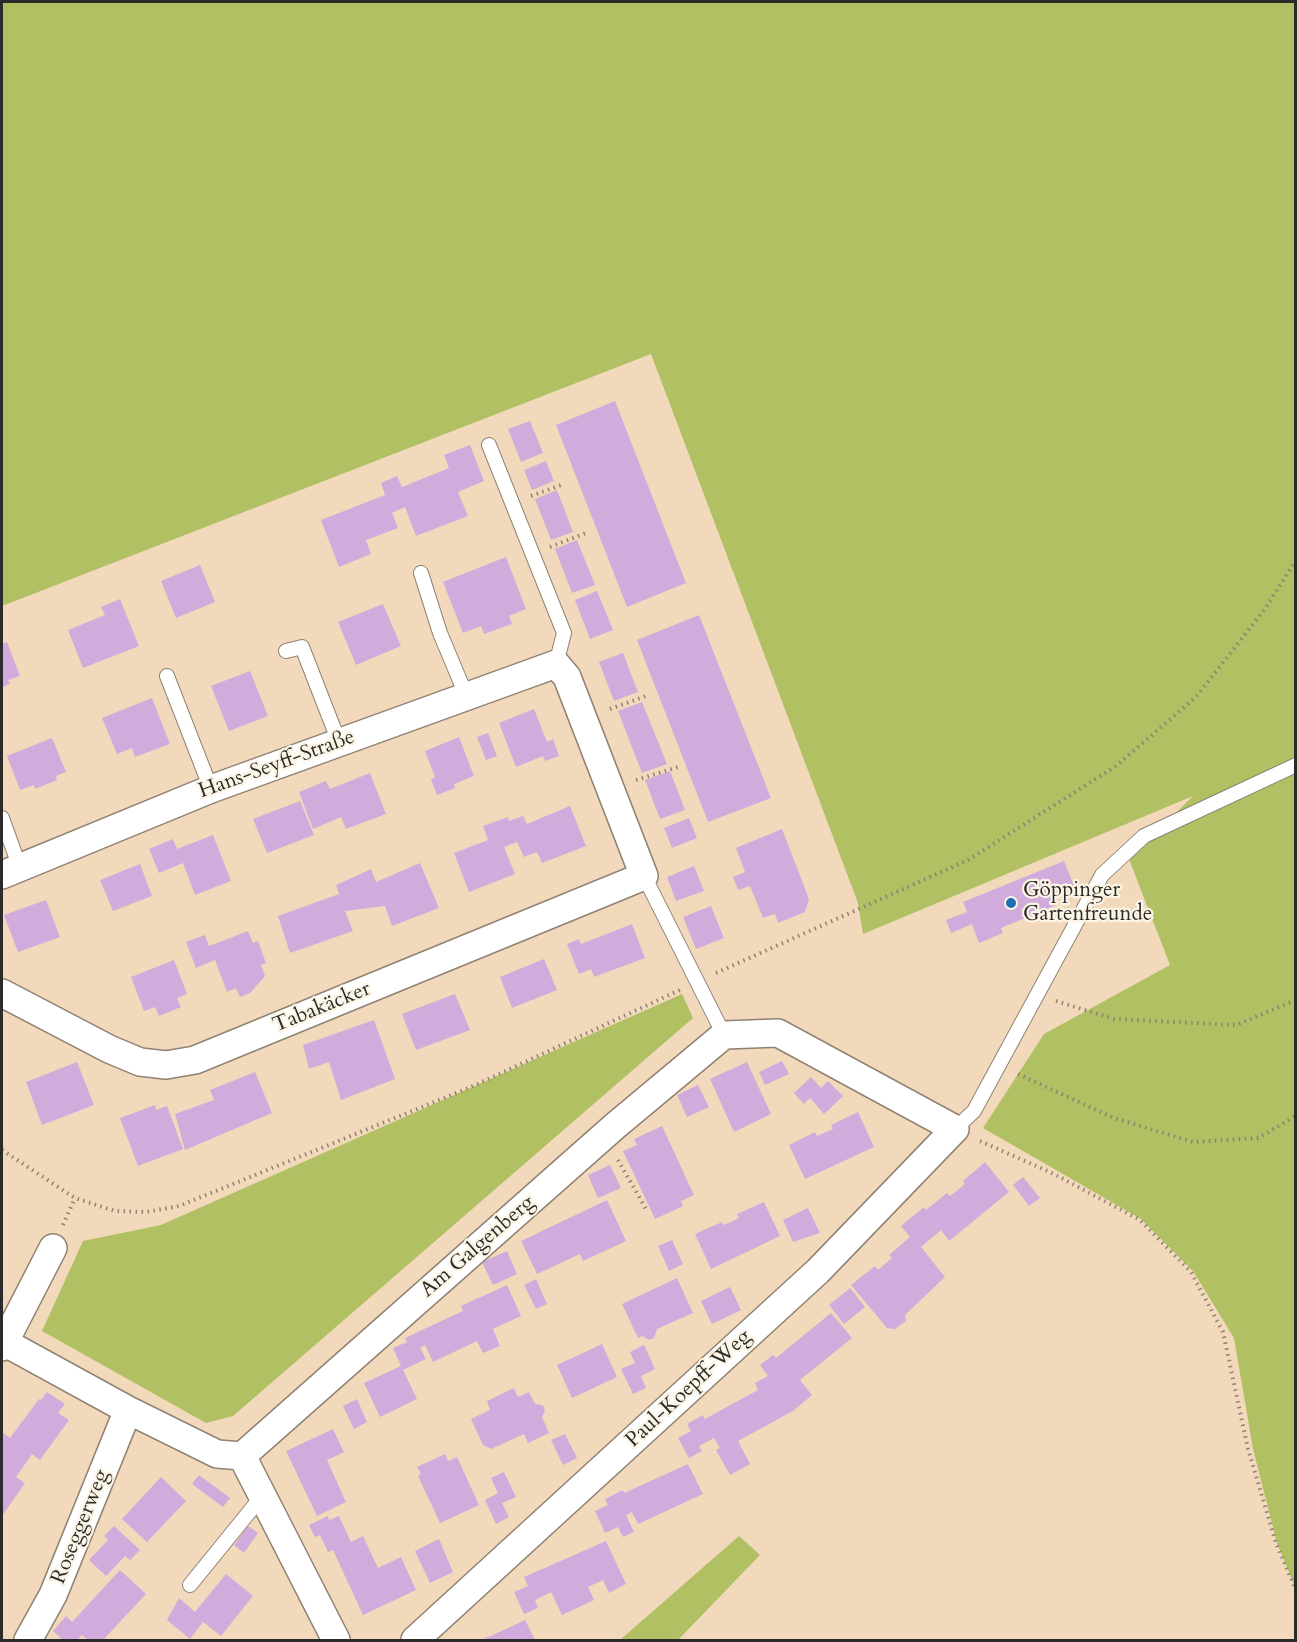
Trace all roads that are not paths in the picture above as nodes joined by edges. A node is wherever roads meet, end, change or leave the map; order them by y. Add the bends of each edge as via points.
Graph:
1 (489, 445) dead end
2 (421, 573) dead end
3 (286, 651) dead end
4 (556, 664) junction
5 (167, 676) dead end
6 (466, 695) junction
7 (339, 742) junction
8 (1296, 765) edge
9 (212, 789) junction
10 (2, 818) edge
11 (11, 871) edge
12 (644, 876) junction
13 (2, 993) edge
14 (724, 1035) junction
15 (955, 1129) junction
16 (53, 1248) dead end
17 (3, 1345) edge
18 (128, 1410) junction
19 (242, 1456) junction
20 (263, 1495) junction
21 (190, 1585) dead end
22 (28, 1641) edge
23 (336, 1641) edge
24 (415, 1641) edge

1 - 4 lane via 564,633
2 - 6 lane
3 - 7 lane via 302,647
4 - 6 street, Hans-Seyff-Straße
4 - 12 street via 567,677
5 - 9 lane
6 - 7 street, Hans-Seyff-Straße
7 - 9 street, Hans-Seyff-Straße
8 - 15 lane via 1144,836 1102,875 974,1111
9 - 11 street, Hans-Seyff-Straße
10 - 11 lane
12 - 13 street, Tabakäcker via 195,1060 166,1065 140,1062 109,1050
12 - 14 lane
14 - 15 street via 778,1033
14 - 19 street, Am Galgenberg
15 - 24 street, Paul-Koepff-Weg via 818,1271
16 - 17 street
17 - 18 street
18 - 19 street via 217,1454
18 - 22 street, Roseggerweg via 53,1595
19 - 20 street
20 - 21 lane
20 - 23 street

